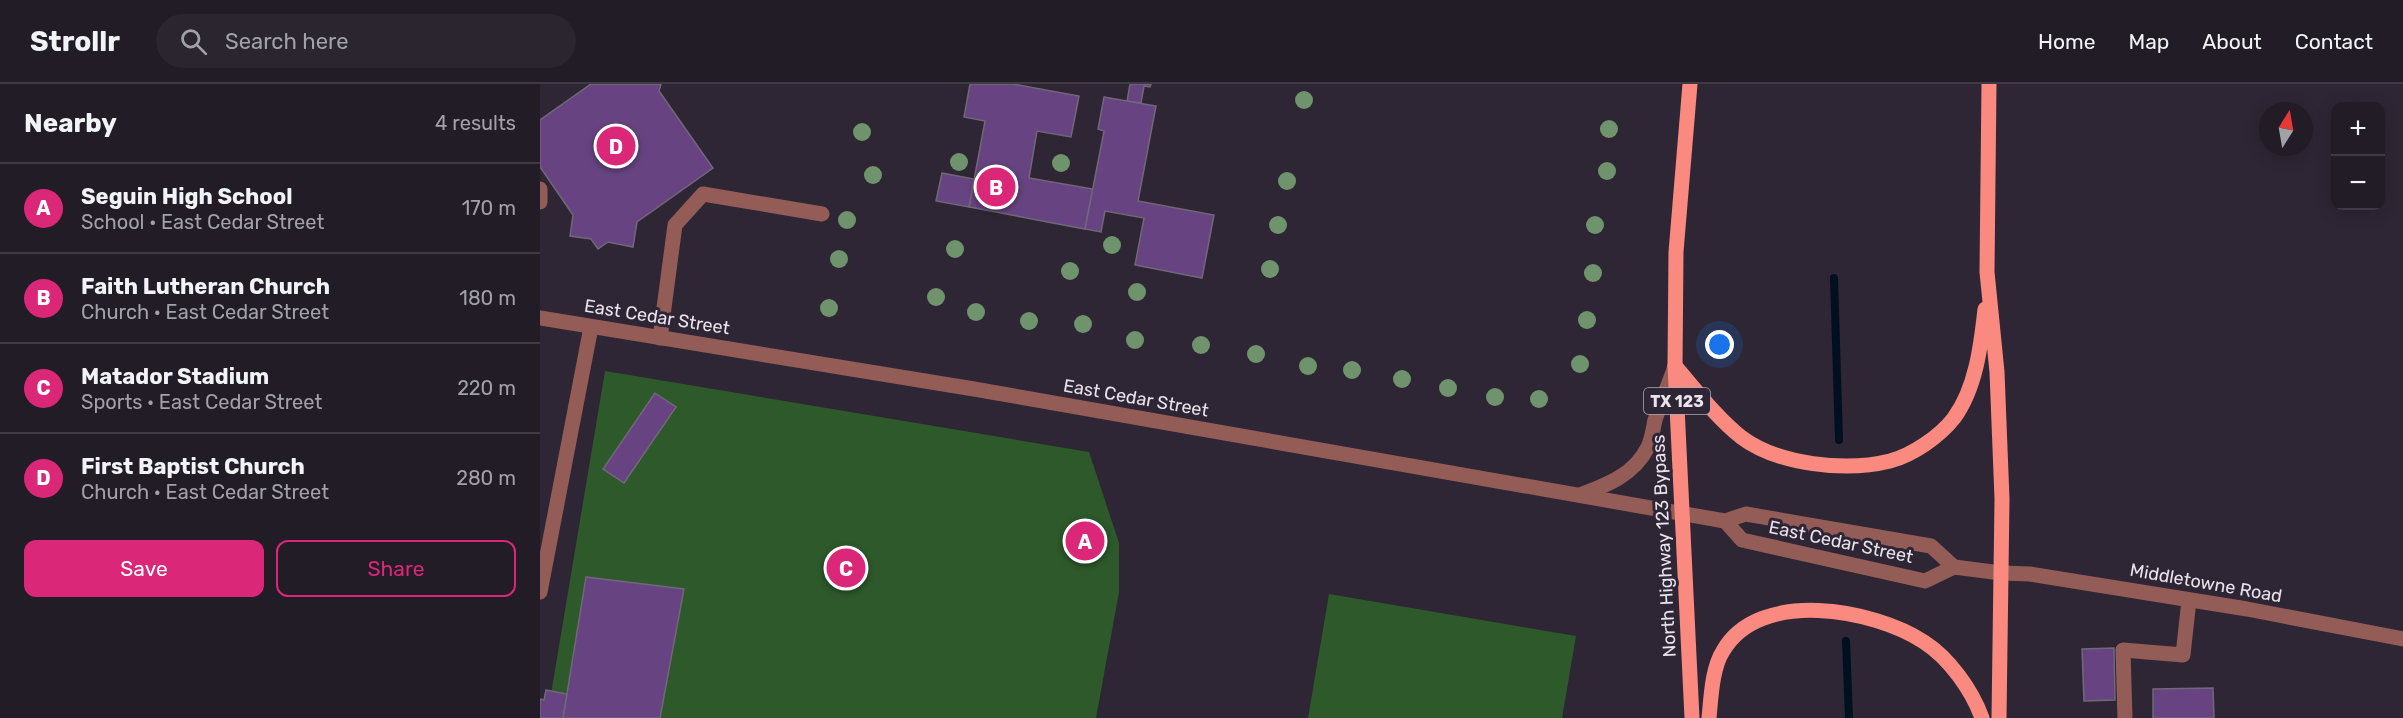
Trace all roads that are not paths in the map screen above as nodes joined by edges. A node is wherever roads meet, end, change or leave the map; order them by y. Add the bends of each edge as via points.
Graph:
1 (1690, 84) edge
2 (1989, 84) edge
3 (540, 189) edge
4 (540, 202) edge
5 (822, 214) dead end
6 (1987, 272) junction
7 (540, 318) edge
8 (591, 327) junction
9 (660, 338) junction
10 (1675, 366) junction
11 (1579, 495) junction
12 (1683, 513) junction
13 (1725, 521) junction
14 (1954, 567) junction
15 (2001, 573) junction
16 (540, 592) edge
17 (2189, 600) junction
18 (2403, 639) edge
19 (1692, 718) edge
20 (1709, 718) edge
21 (1982, 718) edge
22 (1999, 718) edge
23 (2125, 718) edge

1 - 10 main road, North Highway 123 Bypass / TX 123 via 1676,252
2 - 6 main road
3 - 4 street
5 - 9 street via 703,194 675,225
6 - 10 main road via 1977,362 1965,399 1953,419 1923,446 1891,461 1812,465 1779,456 1742,438
6 - 15 main road via 1997,372
7 - 8 street, East Cedar Street
8 - 9 street, East Cedar Street
8 - 16 street
9 - 11 street, East Cedar Street
10 - 11 street via 1649,446 1637,465 1603,487
10 - 12 main road, North Highway 123 Bypass / TX 123
11 - 12 street, East Cedar Street
12 - 13 street, East Cedar Street
12 - 19 main road, North Highway 123 Bypass / TX 123
13 - 14 street, East Cedar Street via 1746,514 1931,546
13 - 14 street, East Cedar Street via 1742,540 1925,581
14 - 15 street
15 - 17 street, Middletowne Road via 2030,574
15 - 22 main road
17 - 18 street, Middletowne Road
17 - 23 street via 2182,655 2123,650
20 - 21 main road via 1712,686 1722,651 1744,627 1773,614 1810,610 1885,622 1925,643 1951,667

